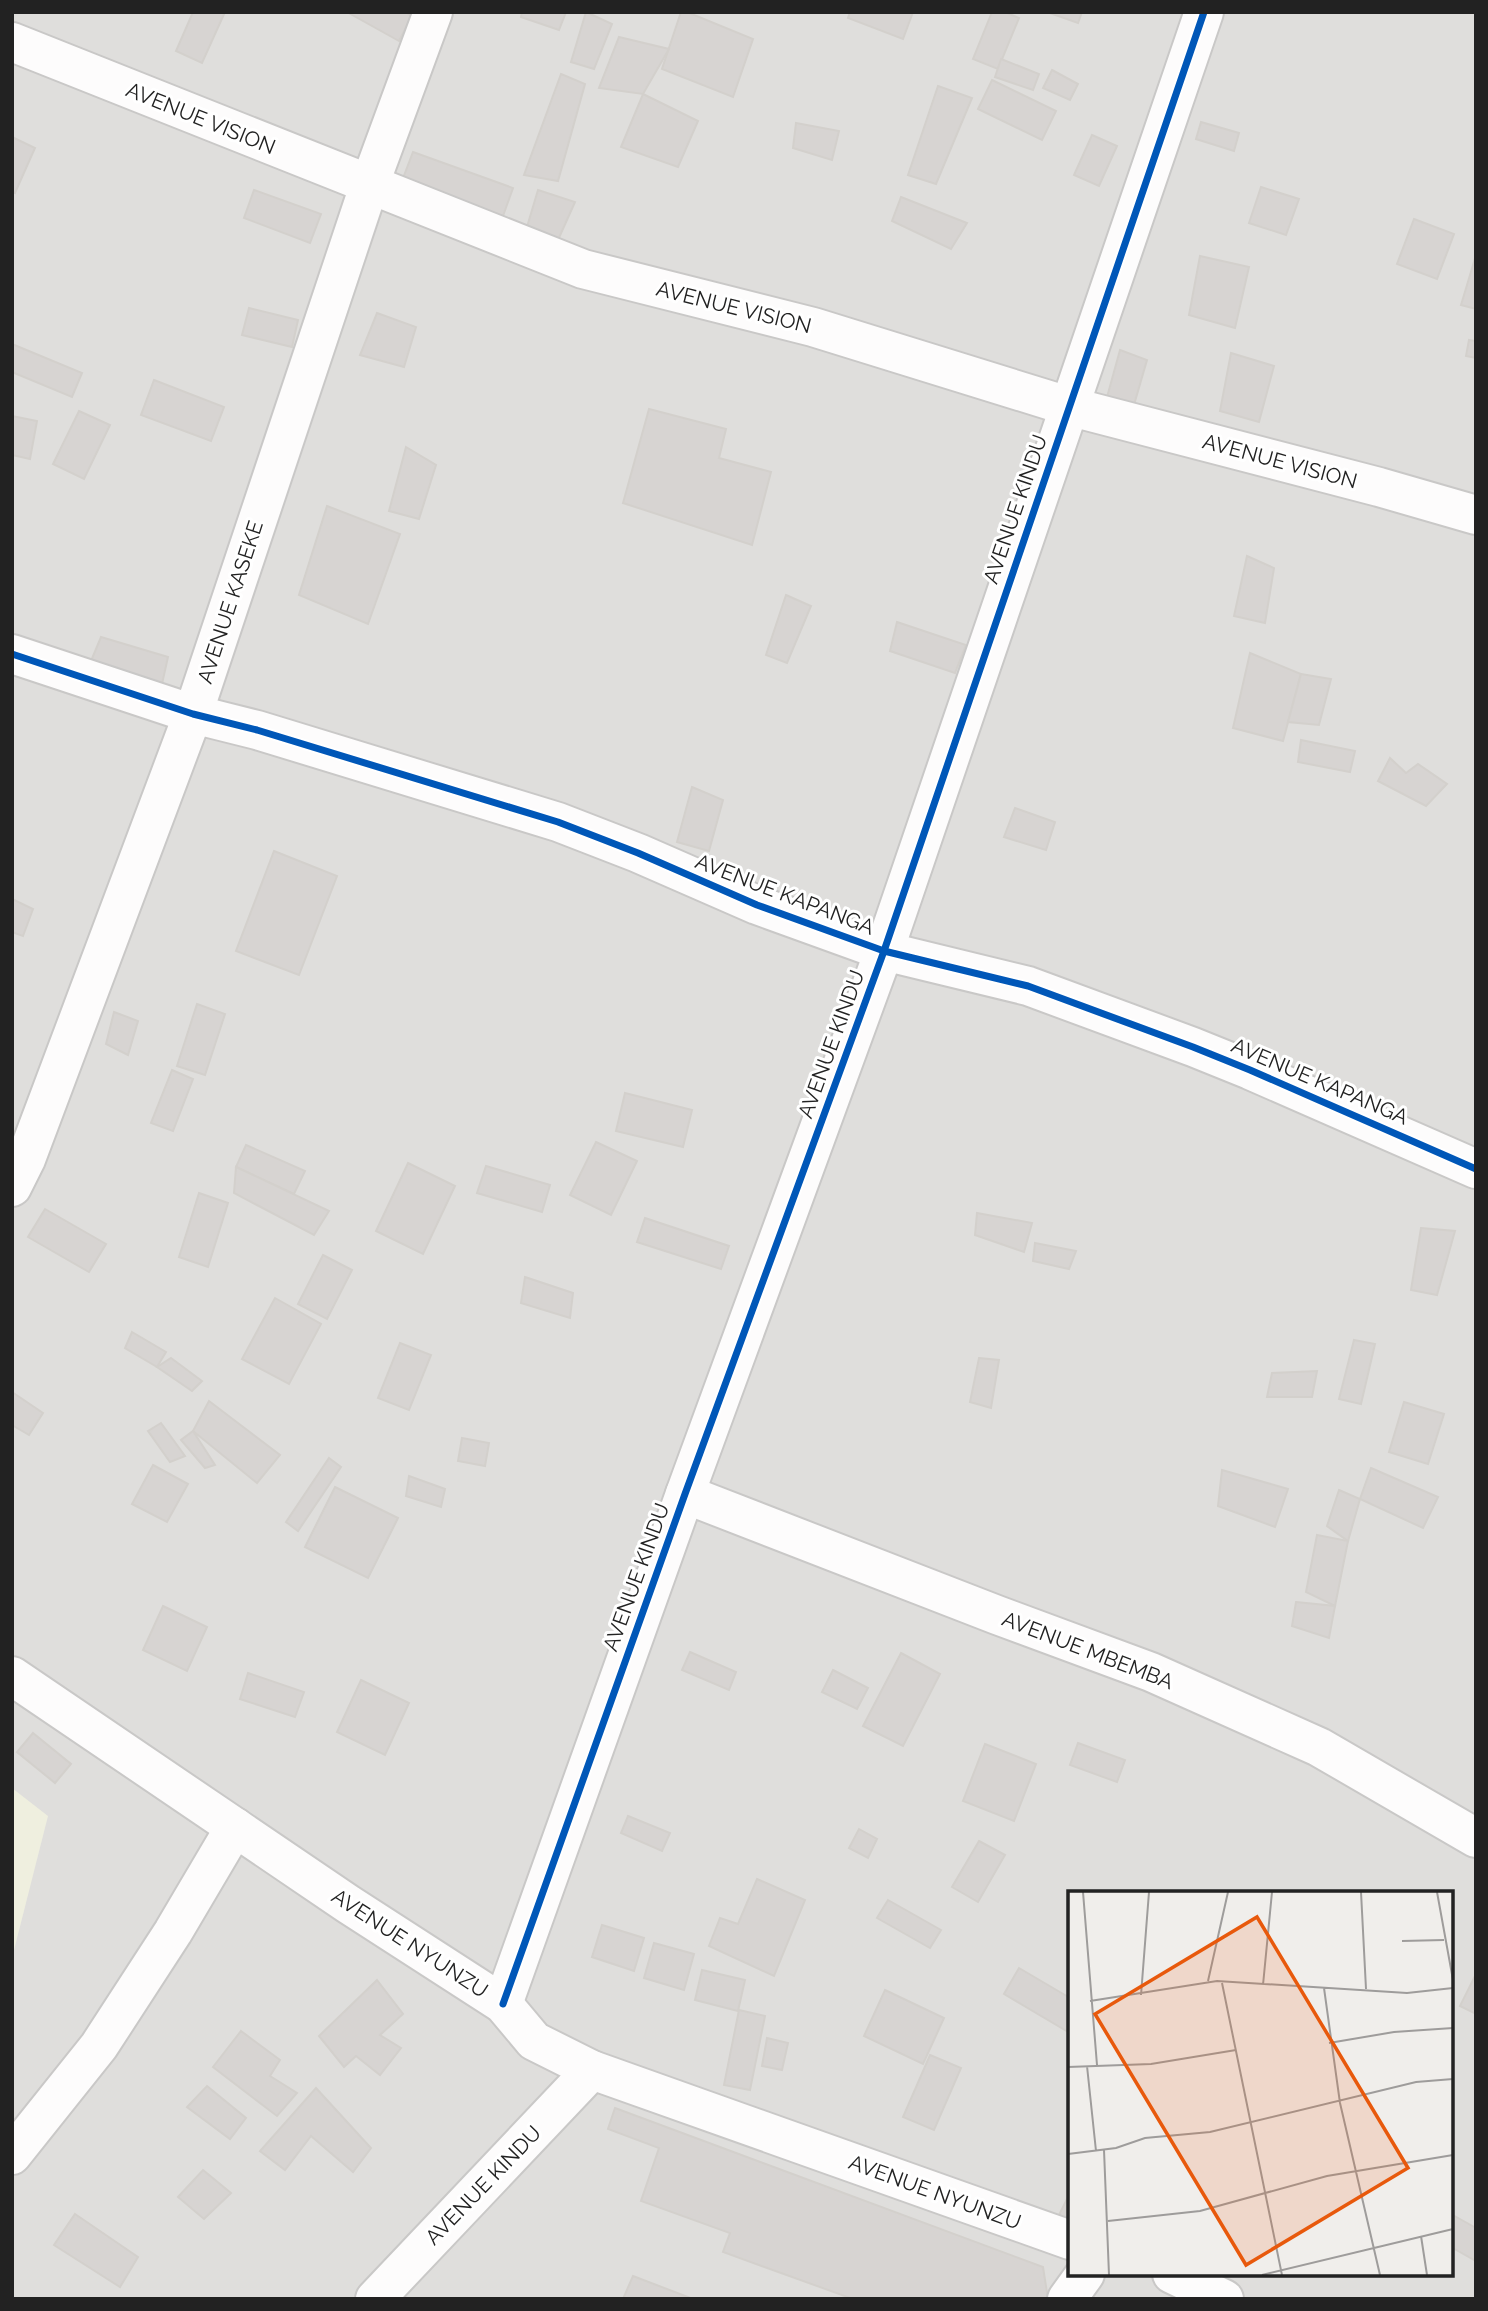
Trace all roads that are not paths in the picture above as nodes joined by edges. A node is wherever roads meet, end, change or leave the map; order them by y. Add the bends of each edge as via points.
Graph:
1 (433, 12) edge
2 (1204, 12) edge
3 (12, 42) edge
4 (369, 186) junction
5 (1068, 406) junction
6 (1476, 515) edge
7 (12, 654) edge
8 (193, 714) junction
9 (884, 951) junction
10 (17, 1166) edge
11 (1476, 1169) edge
12 (685, 1494) junction
13 (12, 1675) edge
14 (236, 1827) junction
15 (1476, 1838) edge
16 (503, 2004) junction
17 (592, 2070) junction
18 (12, 2155) edge
19 (1068, 2239) edge
20 (1084, 2276) edge
21 (1176, 2276) edge
22 (375, 2299) edge
23 (1068, 2299) edge
24 (1224, 2299) edge

1 - 4 street, AVENUE KASEKE
2 - 5 street, AVENUE KINDU
3 - 4 street, AVENUE VISION
4 - 5 street, AVENUE VISION via 583,269 813,327
4 - 8 street, AVENUE KASEKE
5 - 6 street, AVENUE VISION
5 - 9 street, AVENUE KINDU
7 - 8 street, AVENUE KAPANGA
8 - 9 street, AVENUE KAPANGA via 558,822 757,905
8 - 10 street, AVENUE KASEKE
9 - 11 street, AVENUE KAPANGA via 1028,986 1181,1042
9 - 12 street, AVENUE KINDU
12 - 15 street, AVENUE MBEMBA via 1151,1672 1319,1747
12 - 16 street, AVENUE KINDU
13 - 14 street, AVENUE NYUNZU
14 - 16 street, AVENUE NYUNZU
14 - 18 street via 99,2046
16 - 17 street, AVENUE NYUNZU via 534,2041
17 - 19 street, AVENUE NYUNZU
17 - 22 street, AVENUE KINDU
20 - 23 street
21 - 24 street

